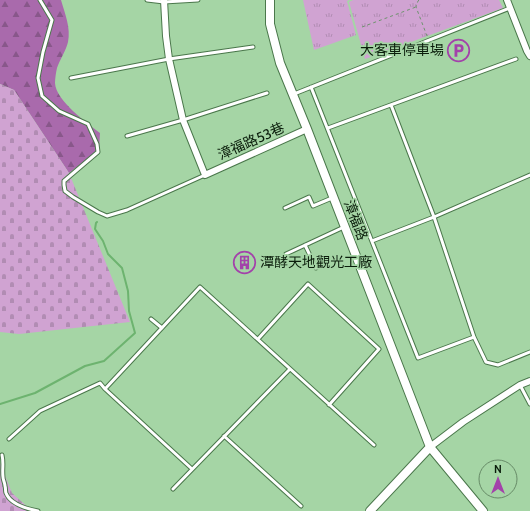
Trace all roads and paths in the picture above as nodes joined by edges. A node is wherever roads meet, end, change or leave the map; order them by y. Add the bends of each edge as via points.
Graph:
1 (40, 0) edge
2 (147, 0) edge
3 (198, 0) edge
4 (270, 0) edge
5 (419, 0) edge
6 (507, 0) edge
7 (164, 1) edge
8 (416, 7) junction
9 (510, 8) junction
10 (362, 27) dead end
11 (429, 41) junction
12 (253, 47) dead end
13 (530, 56) edge
14 (168, 58) junction
15 (516, 59) dead end
16 (71, 78) dead end
17 (311, 87) junction
18 (267, 93) dead end
19 (293, 94) junction
20 (391, 105) junction
21 (183, 120) junction
22 (328, 128) junction
23 (307, 129) junction
24 (126, 136) dead end
25 (205, 175) junction
26 (530, 175) edge
27 (333, 197) junction
28 (285, 208) dead end
29 (434, 217) junction
30 (345, 227) junction
31 (372, 241) junction
32 (305, 245) junction
33 (286, 254) dead end
34 (316, 268) dead end
35 (151, 319) dead end
36 (162, 328) junction
37 (474, 336) junction
38 (258, 339) junction
39 (530, 352) edge
40 (290, 369) junction
41 (530, 381) edge
42 (520, 385) junction
43 (105, 389) junction
44 (530, 404) edge
45 (329, 405) junction
46 (224, 436) junction
47 (9, 439) dead end
48 (374, 445) dead end
49 (430, 446) junction
50 (2, 455) dead end
51 (192, 469) junction
52 (173, 489) dead end
53 (301, 506) dead end
54 (38, 511) edge
55 (370, 511) edge
56 (483, 511) edge

1 - 25 lane via 52,20 38,78 42,96 59,111 88,124 97,144 98,152 64,181 65,191 107,216 127,210
2 - 7 lane
3 - 7 lane
4 - 19 street, 漳福路 via 270,24 280,63
5 - 8 path
6 - 9 street
7 - 14 street
8 - 10 path
8 - 11 path
9 - 11 lane
9 - 13 street
11 - 17 lane
12 - 14 lane
14 - 16 lane
14 - 21 street
15 - 20 lane
17 - 19 lane
17 - 22 lane
18 - 21 lane
19 - 23 street, 漳福路
20 - 22 lane
20 - 29 lane
21 - 24 lane
21 - 25 street
22 - 31 lane
23 - 25 street, 漳福路53巷
23 - 27 street, 漳福路
26 - 29 lane
27 - 28 lane via 313,206 309,197
27 - 30 street, 漳福路
29 - 31 lane
29 - 37 lane
30 - 32 lane
30 - 49 street, 漳福路
31 - 37 lane via 418,358
32 - 33 lane
32 - 34 lane
35 - 36 lane
36 - 38 lane via 200,287
36 - 43 lane
37 - 39 lane via 486,362 498,365
38 - 40 lane
38 - 45 lane via 308,284 379,349
40 - 45 lane
40 - 46 lane
41 - 42 street
42 - 44 lane
42 - 49 street
43 - 47 lane via 100,383 40,411
43 - 51 lane
45 - 48 lane
46 - 51 lane
46 - 53 lane
49 - 55 street
49 - 56 street, 漳福路
50 - 54 lane via 2,478 9,498 18,505
51 - 52 lane

